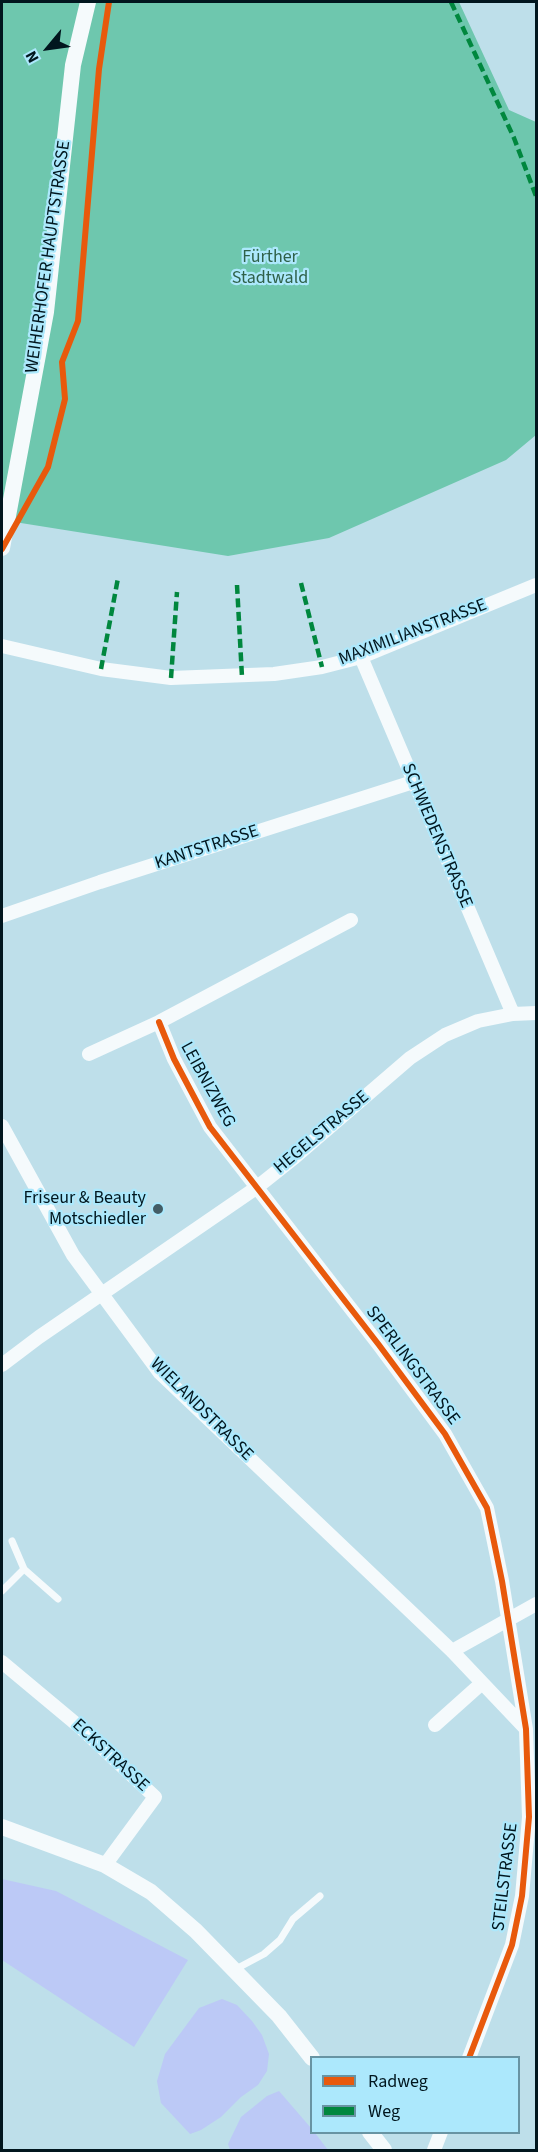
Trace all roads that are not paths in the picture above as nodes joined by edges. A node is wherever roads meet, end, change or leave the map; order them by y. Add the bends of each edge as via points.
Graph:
1 (88, 2) edge
2 (2, 548) edge
3 (537, 585) edge
4 (2, 646) edge
5 (361, 657) junction
6 (413, 782) junction
7 (2, 916) edge
8 (351, 920) dead end
9 (537, 1013) edge
10 (513, 1014) junction
11 (159, 1022) junction
12 (89, 1054) dead end
13 (2, 1126) edge
14 (256, 1188) junction
15 (100, 1294) junction
16 (2, 1365) edge
17 (12, 1541) dead end
18 (24, 1569) junction
19 (2, 1590) edge
20 (58, 1599) dead end
21 (537, 1604) edge
22 (508, 1620) junction
23 (452, 1651) junction
24 (2, 1662) edge
25 (482, 1683) junction
26 (435, 1725) dead end
27 (526, 1729) junction
28 (533, 1817) edge
29 (2, 1827) edge
30 (105, 1865) junction
31 (320, 1896) dead end
32 (234, 1970) junction
33 (310, 2056) edge
34 (471, 2056) edge
35 (371, 2134) edge
36 (441, 2134) edge
37 (384, 2151) edge
38 (434, 2151) edge

1 - 2 street, WEIHERHOFER HAUPTSTRASSE via 73,65 45,312
3 - 5 street, MAXIMILIANSTRASSE
4 - 5 street, MAXIMILIANSTRASSE via 101,669 171,678 274,674
5 - 6 street, SCHWEDENSTRASSE
6 - 7 street, KANTSTRASSE
6 - 10 street, SCHWEDENSTRASSE
8 - 11 street
9 - 10 street, HEGELSTRASSE
10 - 14 street, HEGELSTRASSE via 478,1021 410,1058
11 - 12 street
11 - 14 street, LEIBNIZWEG via 210,1126
13 - 15 street, WIELANDSTRASSE via 73,1255
14 - 15 street, HEGELSTRASSE
14 - 22 street, SPERLINGSTRASSE via 445,1434 487,1508
15 - 16 street, HEGELSTRASSE
15 - 23 street, WIELANDSTRASSE via 160,1373
17 - 18 lane
18 - 19 lane
18 - 20 lane
21 - 22 street
22 - 23 street
22 - 27 street, SPERLINGSTRASSE
23 - 25 street, WIELANDSTRASSE
24 - 30 street, ECKSTRASSE via 81,1728 154,1797
25 - 26 street
25 - 27 street, WIELANDSTRASSE
27 - 28 street, STEILSTRASSE
28 - 34 street, STEILSTRASSE via 512,1945
29 - 30 street
30 - 32 street via 151,1892
31 - 32 lane via 293,1919 280,1940 264,1954
32 - 33 street via 279,2016
35 - 37 street
36 - 38 street

